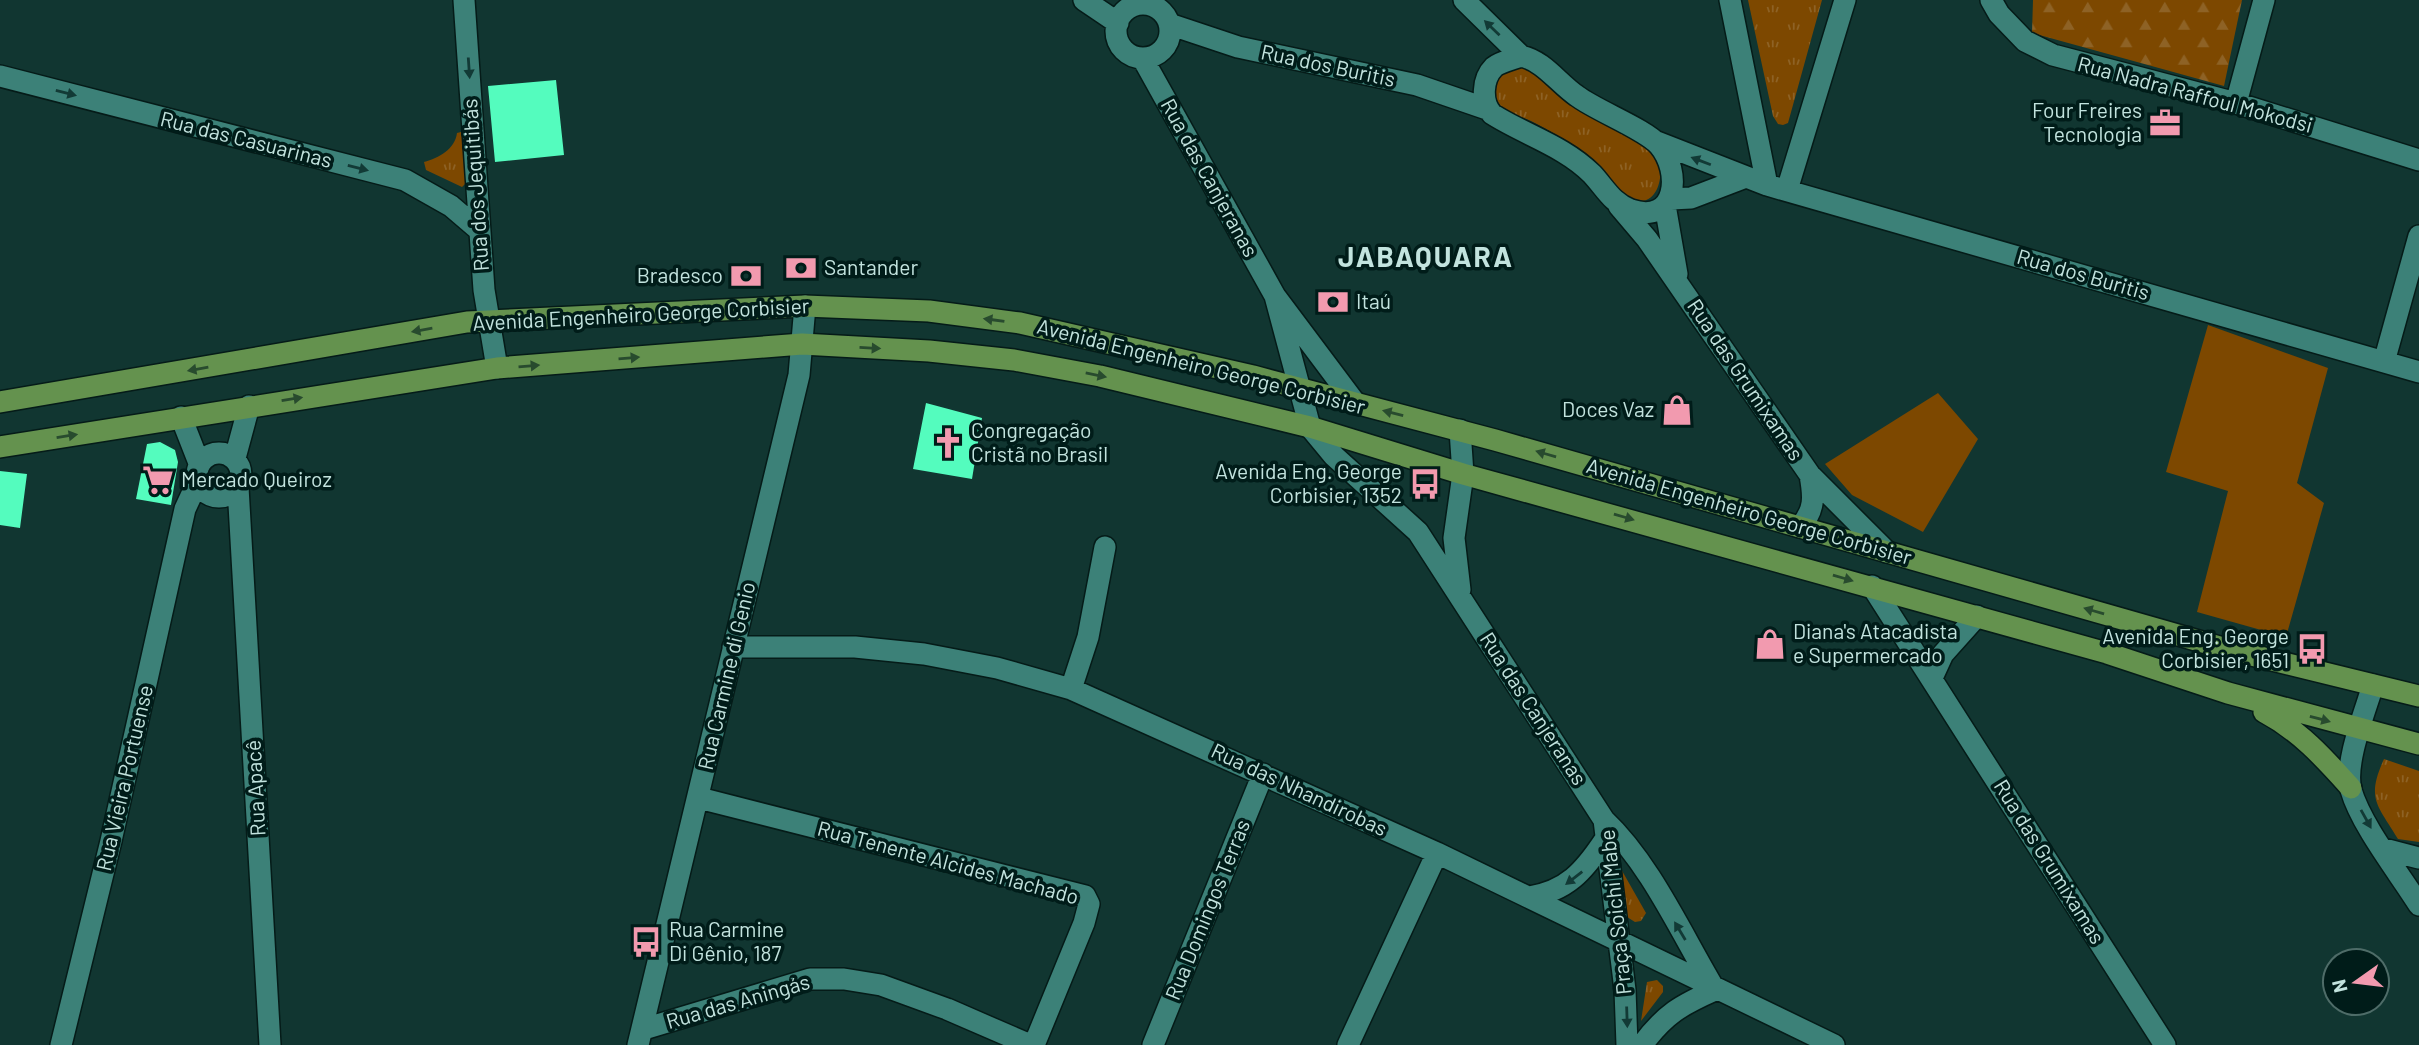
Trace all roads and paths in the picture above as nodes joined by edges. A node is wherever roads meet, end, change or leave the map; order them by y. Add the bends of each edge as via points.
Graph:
1 (464, 0) edge
2 (1084, 0) edge
3 (1464, 0) edge
4 (1730, 0) edge
5 (1845, 0) edge
6 (1991, 0) edge
7 (2264, 0) edge
8 (1118, 23) junction
9 (1168, 35) junction
10 (1521, 56) junction
11 (1143, 59) junction
12 (0, 76) edge
13 (1485, 99) junction
14 (2236, 103) junction
15 (1657, 142) junction
16 (2419, 160) edge
17 (1746, 177) junction
18 (1777, 188) junction
19 (1668, 202) junction
20 (1617, 204) junction
21 (479, 230) junction
22 (2419, 236) edge
23 (1680, 286) junction
24 (1276, 296) junction
25 (805, 306) junction
26 (489, 321) junction
27 (802, 344) junction
28 (2384, 362) junction
29 (497, 368) junction
30 (2419, 372) edge
31 (1299, 390) junction
32 (0, 402) edge
33 (1356, 404) junction
34 (249, 406) junction
35 (181, 417) junction
36 (1310, 427) junction
37 (1460, 430) junction
38 (0, 447) edge
39 (234, 458) junction
40 (1463, 474) junction
41 (1810, 475) junction
42 (213, 484) junction
43 (1455, 527) junction
44 (1800, 527) junction
45 (1418, 533) junction
46 (1105, 547) dead end
47 (1887, 552) junction
48 (1872, 586) junction
49 (1461, 599) junction
50 (1977, 617) junction
51 (733, 647) junction
52 (1932, 678) junction
53 (2373, 685) junction
54 (1071, 689) junction
55 (2228, 694) junction
56 (2419, 696) edge
57 (2360, 730) junction
58 (2419, 744) edge
59 (1263, 774) junction
60 (2351, 788) junction
61 (699, 798) junction
62 (1604, 830) junction
63 (2384, 849) junction
64 (1437, 853) junction
65 (2419, 858) edge
66 (1529, 897) junction
67 (2419, 905) edge
68 (1618, 940) junction
69 (1715, 990) junction
70 (641, 1037) edge
71 (61, 1045) edge
72 (270, 1045) edge
73 (1032, 1045) edge
74 (1153, 1045) edge
75 (1348, 1045) edge
76 (1627, 1045) edge
77 (1642, 1045) edge
78 (1834, 1045) edge
79 (2165, 1045) edge

1 -> 21 street, Rua dos Jequitibás
2 - 8 street
10 -> 3 street
4 - 18 street
5 - 18 street
6 - 14 street, Rua Nadra Raffoul Mokodsi via 2025,41 2053,55
7 - 14 street
8 - 9 street via 1128,9 1144,4 1160,10
8 - 11 street via 1121,47
9 - 11 street via 1158,54
9 - 13 street, Rua dos Buritis
10 - 13 street via 1495,66
10 - 15 street, Rua dos Buritis via 1545,68 1604,113
11 - 24 street, Rua das Canjeranas
12 -> 21 street, Rua das Casuarinas via 405,180 451,206
13 - 20 street, Rua das Grumixamas via 1504,122 1520,127 1591,173
14 - 16 street, Rua Nadra Raffoul Mokodsi
17 -> 15 street, Rua dos Buritis
15 - 19 street, Rua das Grumixamas via 1674,184
17 - 18 street, Rua dos Buritis
17 - 19 street
18 - 28 street, Rua dos Buritis
19 - 20 street via 1643,212
19 - 23 street, Rua das Grumixamas via 1671,254
20 - 23 street, Rua das Grumixamas
21 - 26 street, Rua dos Jequitibás
22 - 28 street
23 - 41 street, Rua das Grumixamas
24 - 31 street, Rua das Canjeranas
24 - 33 street, Rua das Canjeranas
25 - 26 main road, Avenida Engenheiro George Corbisier
25 - 27 street, Rua Carmine di Genio
31 -> 25 main road, Avenida Engenheiro George Corbisier via 1020,323 929,311
26 - 29 street, Rua dos Jequitibás
26 -> 32 main road, Avenida Engenheiro George Corbisier
29 -> 27 main road, Avenida Engenheiro George Corbisier
27 -> 36 main road, Avenida Engenheiro George Corbisier via 1014,360 1101,376
27 - 51 street, Rua Carmine di Genio via 799,375
28 - 30 street, Rua dos Buritis
34 -> 29 main road, Avenida Engenheiro George Corbisier
31 - 33 main road, Avenida Engenheiro George Corbisier
31 - 36 street, Rua das Canjeranas
37 -> 33 main road, Avenida Engenheiro George Corbisier
34 - 35 main road, Avenida Engenheiro George Corbisier
34 - 39 street
38 -> 35 main road, Avenida Engenheiro George Corbisier
35 - 42 street
36 - 40 main road, Avenida Engenheiro George Corbisier
36 - 45 street, Rua das Canjeranas via 1334,456
37 - 40 street, Rua das Canjeranas
44 -> 37 main road, Avenida Engenheiro George Corbisier
39 - 42 street via 242,475
39 - 42 street via 216,453
40 - 43 street, Rua das Canjeranas
40 -> 48 main road, Avenida Engenheiro George Corbisier
41 - 44 street, Rua das Grumixamas via 1813,505
41 - 47 street, Rua das Grumixamas
42 - 71 street, Rua Vieira Portuense via 185,509
42 - 72 street, Rua Apacê via 242,531
43 - 45 street
43 - 49 street, Rua das Canjeranas
44 - 47 main road, Avenida Engenheiro George Corbisier
45 - 49 street, Rua das Canjeranas
46 - 54 street via 1088,637
53 -> 47 main road, Avenida Engenheiro George Corbisier via 2227,649
48 - 50 main road, Avenida Engenheiro George Corbisier
48 - 52 street, Rua das Grumixamas
49 - 62 street, Rua das Canjeranas
50 - 52 street via 1943,654
50 - 55 main road, Avenida Engenheiro George Corbisier via 2107,653
51 - 54 street, Rua das Nhandirobas via 855,647 924,653
51 - 61 street, Rua Carmine di Genio
52 - 79 street, Rua das Grumixamas
53 - 56 main road, Avenida Engenheiro George Corbisier
53 - 57 street
54 - 59 street, Rua das Nhandirobas
55 -> 57 main road, Avenida Engenheiro George Corbisier
55 - 60 main road via 2287,724
57 - 58 main road, Avenida Engenheiro George Corbisier
57 - 60 street
59 - 64 street, Rua das Nhandirobas
59 - 74 street, Rua Domingos Terras
60 -> 63 street
61 - 70 street, Rua Carmine di Genio
61 - 73 street, Rua Tenente Alcides Machado via 1085,896 1089,904 1084,923
62 -> 66 street via 1581,874 1562,888
62 - 68 street, Praça Soichi Mabe
69 -> 62 street, Praça Soichi Mabe via 1637,858 1620,835
63 - 65 street
63 - 67 street
64 - 66 street, Rua das Nhandirobas
64 - 75 street
66 - 68 street, Rua das Nhandirobas
68 - 69 street, Rua das Nhandirobas
68 -> 76 street, Praça Soichi Mabe
69 - 77 street via 1663,1018
69 - 78 street, Rua das Nhandirobas
70 - 73 street, Rua das Aningás via 810,979 844,979 881,985

